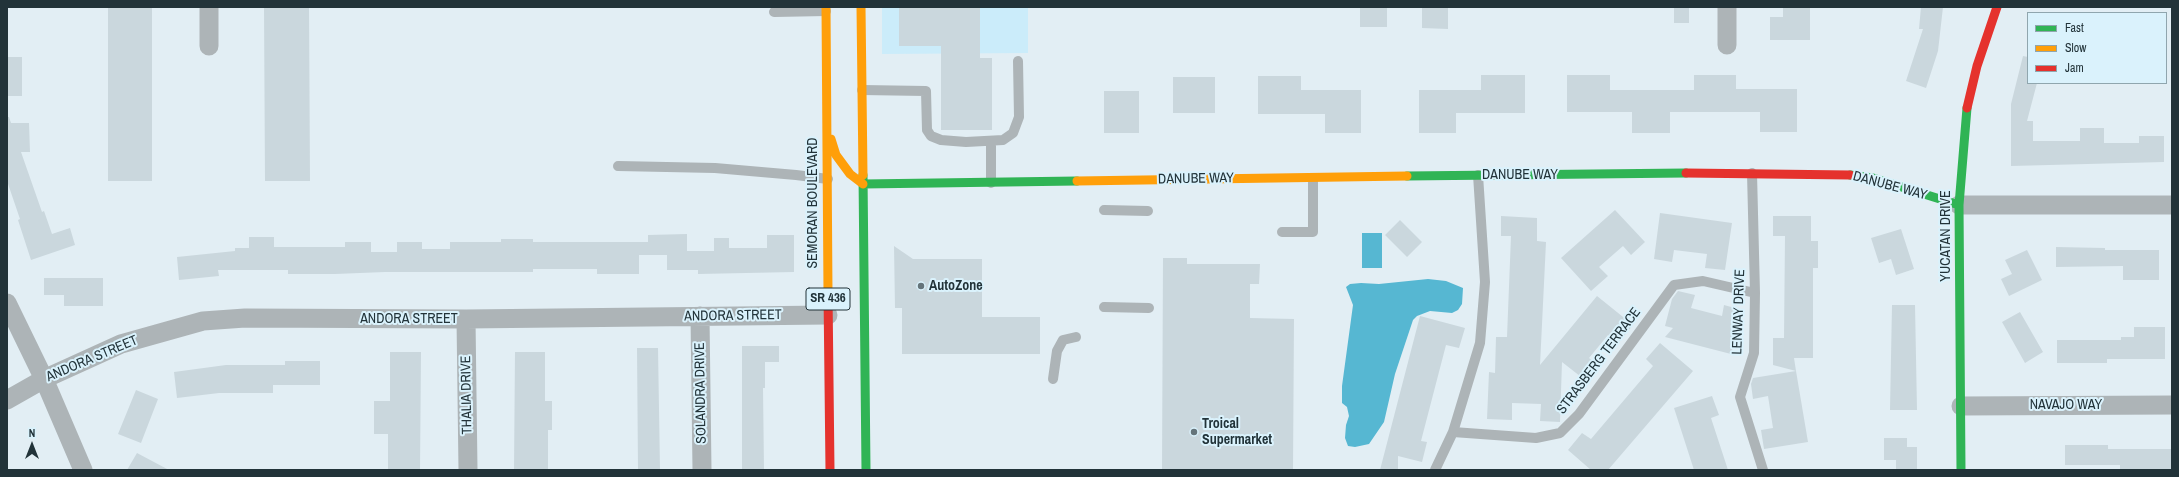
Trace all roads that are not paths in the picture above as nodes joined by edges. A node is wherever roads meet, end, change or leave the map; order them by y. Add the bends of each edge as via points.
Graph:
1 (209, 7) edge
2 (861, 7) edge
3 (1727, 7) edge
4 (1997, 7) edge
5 (826, 9) edge
6 (774, 12) dead end
7 (1727, 45) dead end
8 (209, 46) dead end
9 (1018, 61) dead end
10 (862, 90) junction
11 (827, 128) junction
12 (991, 141) junction
13 (618, 166) dead end
14 (1752, 173) junction
15 (1478, 175) junction
16 (1313, 178) junction
17 (828, 179) junction
18 (991, 182) junction
19 (863, 184) junction
20 (838, 185) dead end
21 (854, 201) dead end
22 (1959, 205) junction
23 (2172, 206) edge
24 (1104, 210) dead end
25 (1148, 211) dead end
26 (1282, 232) dead end
27 (863, 233) junction
28 (1755, 293) junction
29 (7, 303) edge
30 (1104, 307) dead end
31 (1148, 308) dead end
32 (828, 315) junction
33 (700, 316) junction
34 (466, 319) junction
35 (1076, 337) dead end
36 (44, 379) junction
37 (1053, 379) dead end
38 (7, 400) edge
39 (2172, 405) edge
40 (1961, 406) junction
41 (1453, 432) junction
42 (83, 470) edge
43 (468, 470) edge
44 (702, 470) edge
45 (830, 470) edge
46 (866, 470) edge
47 (1435, 470) edge
48 (1763, 470) edge
49 (1961, 470) edge

1 - 8 street
2 - 10 street, SR 436
3 - 7 street
4 - 22 street, YUCATAN DRIVE via 1976,66 1967,105
5 - 6 lane
5 - 11 street, SEMORAN BOULEVARD / SR 436
9 - 12 lane via 1019,117 1012,133 1003,140
10 - 12 lane via 926,91 927,130 931,136 941,140
10 - 19 street, SR 436
11 - 17 street, SEMORAN BOULEVARD / SR 436
11 - 19 street via 836,156 850,174
12 - 18 lane
13 - 17 lane via 715,168
14 - 15 street, DANUBE WAY
14 - 22 street, DANUBE WAY via 1844,174 1873,178
14 - 28 lane, LENWAY DRIVE
15 - 16 street, DANUBE WAY
15 - 41 lane via 1485,282 1480,343
16 - 18 street, DANUBE WAY
16 - 26 lane via 1313,232
17 - 20 street
17 - 32 street, SEMORAN BOULEVARD / SR 436
18 - 19 street, DANUBE WAY
19 - 27 street, SR 436
21 - 27 street
22 - 23 street, DANUBE WAY
22 - 40 street, YUCATAN DRIVE
24 - 25 lane
27 - 46 street, SR 436
28 - 41 lane, STRASBERG TERRACE via 1703,281 1674,285 1579,414 1560,433 1536,438
28 - 48 lane, LENWAY DRIVE via 1754,353 1740,397
29 - 36 street
30 - 31 lane
32 - 33 street, ANDORA STREET
32 - 45 street, SEMORAN BOULEVARD / SR 436
33 - 34 street, ANDORA STREET
33 - 44 street, SOLANDRA DRIVE
34 - 36 street, ANDORA STREET via 244,318 203,321 121,344
34 - 43 street, THALIA DRIVE
35 - 37 lane via 1063,340 1057,351
36 - 38 street, ANDORA STREET
36 - 42 street
39 - 40 street, NAVAJO WAY
40 - 49 street, YUCATAN DRIVE
41 - 47 lane

